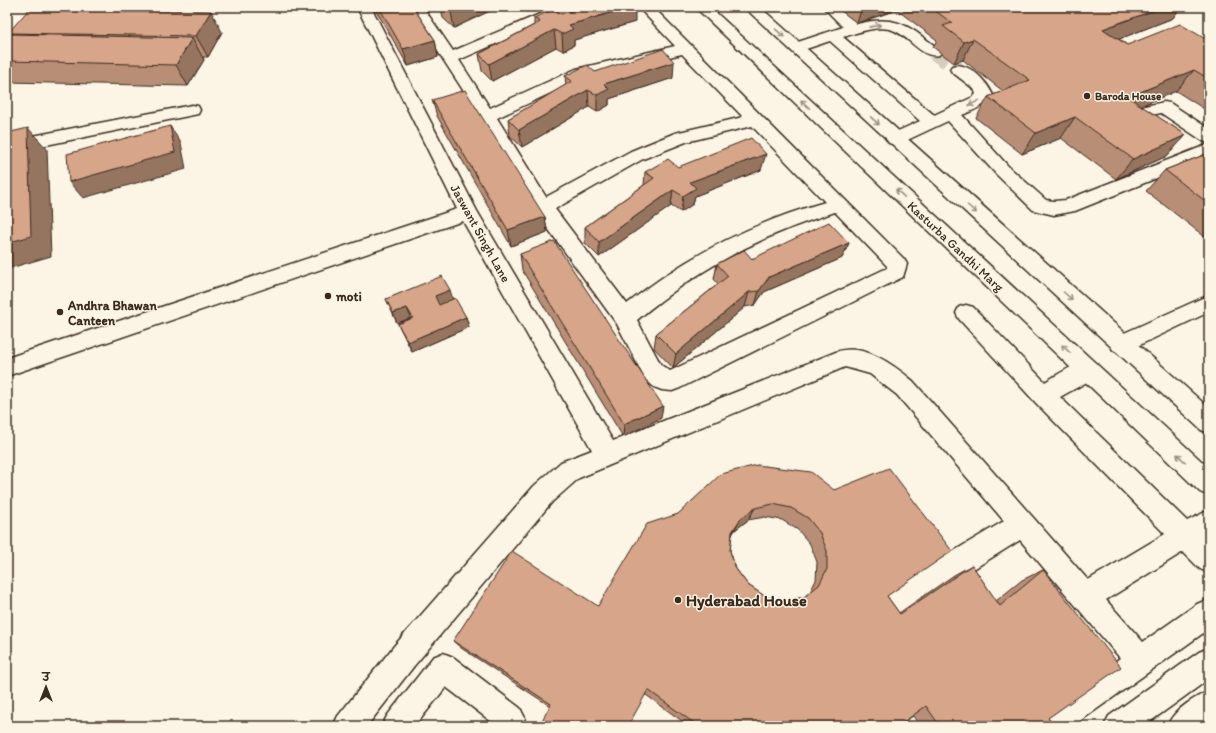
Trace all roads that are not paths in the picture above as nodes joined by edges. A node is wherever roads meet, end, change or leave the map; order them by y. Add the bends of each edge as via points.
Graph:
1 (364, 7) edge
2 (416, 7) edge
3 (581, 7) edge
4 (645, 7) edge
5 (702, 7) edge
6 (751, 7) edge
7 (830, 7) edge
8 (855, 30) junction
9 (833, 36) junction
10 (686, 48) junction
11 (797, 48) junction
12 (934, 52) tunnel mouth
13 (450, 58) junction
14 (958, 69) tunnel mouth
15 (192, 110) dead end
16 (951, 114) junction
17 (487, 116) junction
18 (756, 120) junction
19 (932, 122) junction
20 (1209, 137) edge
21 (895, 139) junction
22 (7, 147) edge
23 (1201, 153) edge
24 (839, 204) junction
25 (543, 207) junction
26 (468, 212) junction
27 (1209, 302) edge
28 (966, 313) dead end
29 (625, 318) junction
30 (1121, 344) junction
31 (7, 367) edge
32 (1088, 370) junction
33 (1043, 395) junction
34 (1209, 423) edge
35 (608, 455) junction
36 (1209, 484) edge
37 (1209, 523) edge
38 (1022, 524) junction
39 (1184, 535) junction
40 (1209, 560) edge
41 (1085, 597) junction
42 (882, 610) edge
43 (1207, 614) dead end
44 (1141, 661) junction
45 (1209, 662) edge
46 (1209, 706) edge
47 (511, 716) edge
48 (348, 726) edge
49 (398, 726) edge
50 (1052, 726) edge
51 (1119, 726) edge
52 (1182, 726) edge

1 - 26 main road, Jaswant Singh Lane
2 - 13 main road
3 - 13 main road via 552,14
4 - 10 main road
32 -> 5 main road, Kasturba Gandhi Marg
6 -> 11 main road
7 - 8 main road
8 - 9 main road
8 -> 12 main road via 890,24 901,28
9 - 11 main road
9 - 19 main road
10 - 17 main road via 582,72
10 - 18 main road
11 -> 21 main road
13 - 17 main road
14 -> 16 main road via 981,86 985,95 979,101
15 - 22 main road
16 - 19 main road
16 - 23 main road via 1002,170 1040,205 1054,208 1068,206
17 - 25 main road
18 - 24 main road
18 - 25 main road via 681,137 637,155
19 - 21 main road
20 - 23 main road via 1164,107 1146,111 1140,119 1172,141
21 -> 30 main road
24 - 29 main road via 754,233 705,259 643,302
24 - 29 main road via 897,264 896,272 672,382 662,380 653,372
25 - 29 main road
26 - 31 main road
26 - 35 main road, Jaswant Singh Lane
27 - 30 main road
28 - 33 main road
30 - 34 main road
32 - 33 main road
36 -> 32 main road, Kasturba Gandhi Marg
33 - 39 main road
35 - 38 main road via 844,358 865,361 883,368 905,388
35 - 48 main road via 570,470 542,494
37 - 39 main road
38 - 41 main road
38 - 42 main road
39 - 40 main road
39 - 41 main road
41 - 44 main road
43 - 44 main road
44 - 50 main road via 1051,724
45 - 51 main road
46 - 52 main road
47 - 49 main road via 443,667

